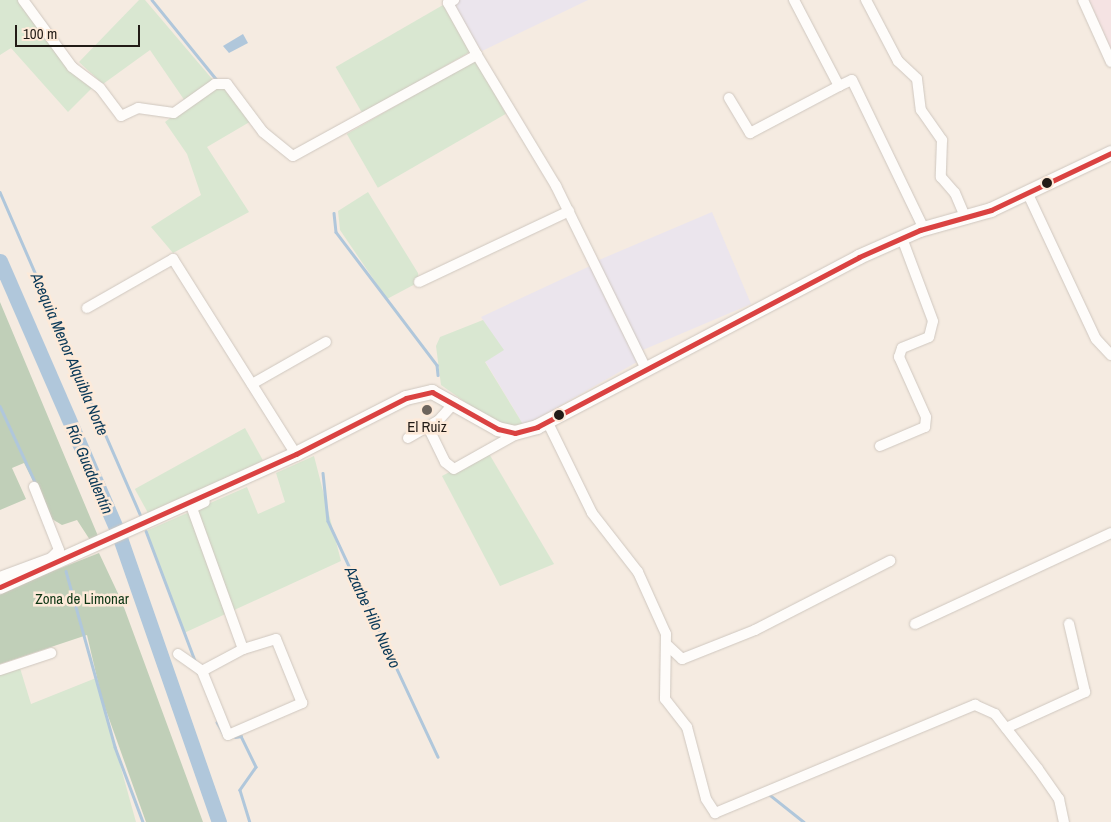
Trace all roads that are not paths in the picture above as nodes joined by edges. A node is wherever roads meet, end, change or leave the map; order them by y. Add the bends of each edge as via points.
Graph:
1 (23, 0) edge
2 (794, 0) edge
3 (866, 0) edge
4 (1083, 0) edge
5 (448, 1) edge
6 (478, 55) junction
7 (1111, 62) edge
8 (839, 86) junction
9 (729, 98) dead end
10 (1111, 153) edge
11 (1027, 192) junction
12 (569, 211) junction
13 (966, 219) junction
14 (924, 229) junction
15 (902, 238) junction
16 (419, 282) dead end
17 (87, 308) dead end
18 (326, 342) dead end
19 (1107, 345) edge
20 (1111, 355) edge
21 (646, 369) junction
22 (252, 384) junction
23 (454, 402) junction
24 (548, 421) junction
25 (428, 426) junction
26 (523, 430) junction
27 (408, 438) dead end
28 (880, 446) dead end
29 (296, 454) junction
30 (244, 477) junction
31 (34, 487) dead end
32 (1111, 533) edge
33 (890, 561) dead end
34 (0, 577) edge
35 (0, 587) edge
36 (915, 624) dead end
37 (1069, 624) dead end
38 (666, 644) junction
39 (243, 649) junction
40 (51, 653) dead end
41 (178, 654) dead end
42 (0, 670) edge
43 (202, 671) junction
44 (1006, 728) junction
45 (1064, 822) edge

1 - 6 street via 72,68 100,88 121,116 138,108 174,113 215,84 227,84 263,132 293,156
2 - 8 street
3 - 13 street via 898,61 917,79 920,110 942,140 941,178 955,193
4 - 7 street
5 - 6 street
6 - 12 street
8 - 9 street via 750,132
8 - 14 street via 852,80
10 - 11 main road
11 - 13 main road
11 - 19 street
12 - 16 street
12 - 21 street
13 - 14 main road
14 - 15 main road
15 - 21 main road via 762,306
15 - 28 street via 933,321 929,336 902,348 899,357 926,417 925,426
17 - 22 street via 173,258
18 - 22 street
19 - 20 street
21 - 24 main road
22 - 29 street
23 - 25 street
23 - 26 main road via 498,429
23 - 29 main road via 432,392 406,398
24 - 26 main road
24 - 38 street via 592,513 638,572
25 - 26 street via 445,462 454,469
25 - 27 street
29 - 30 main road
30 - 35 main road via 86,551
30 - 39 street via 245,484 192,508
31 - 34 street via 59,550 51,558
32 - 36 street
33 - 38 street via 755,630 682,659
37 - 44 street via 1085,692
38 - 44 street via 665,699 687,727 706,799 715,813 974,705 986,707
39 - 43 street
39 - 43 street via 276,639 302,703 228,735
40 - 42 street
41 - 43 street
44 - 45 street via 1059,799

